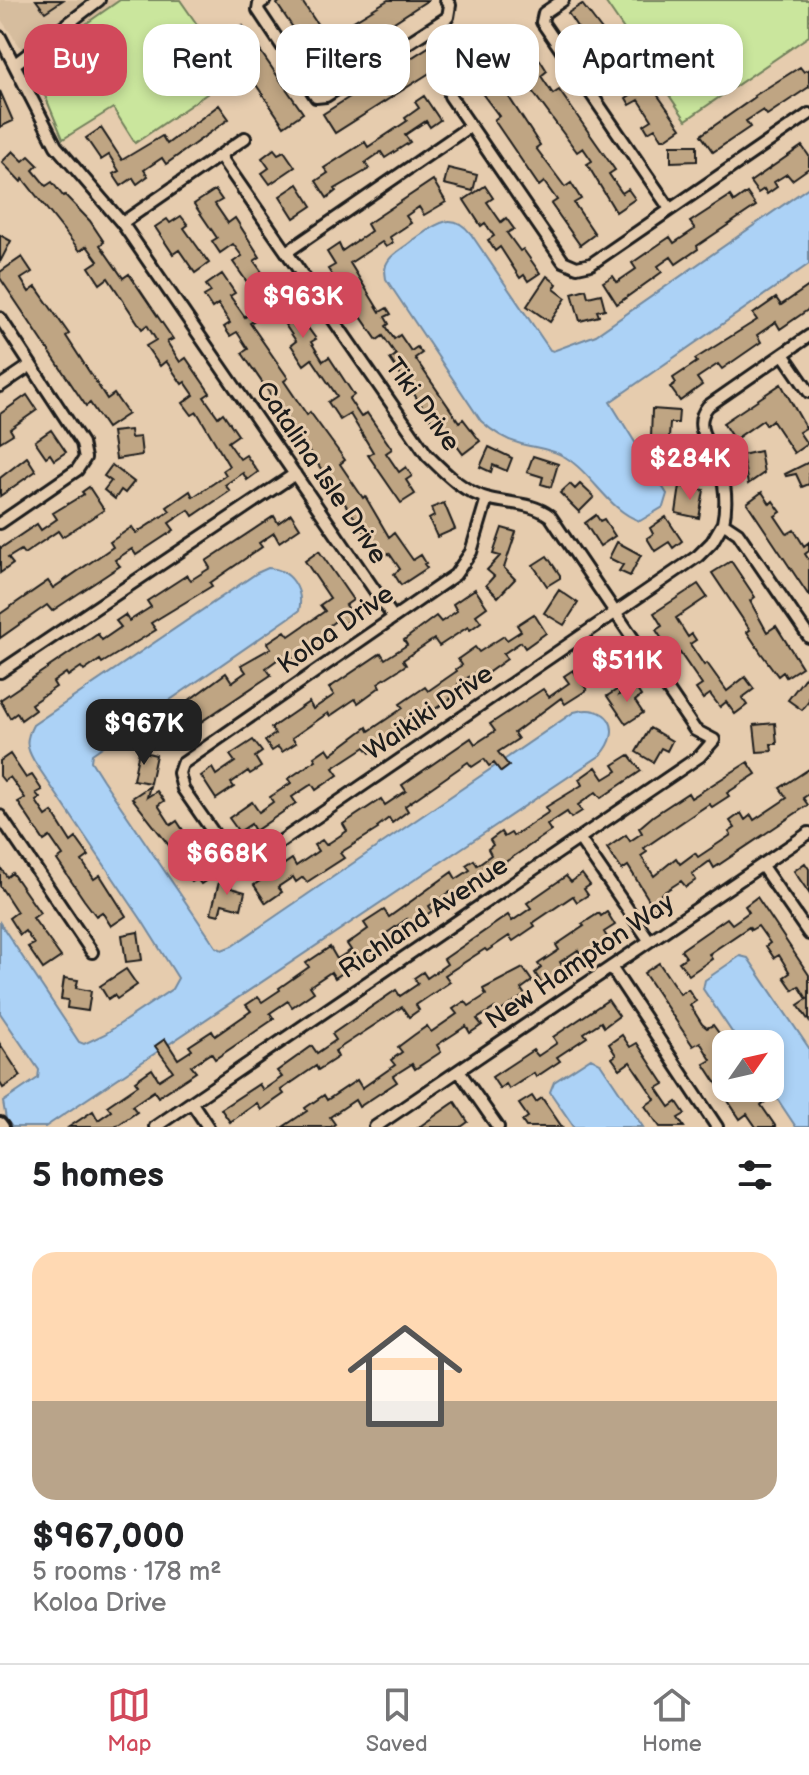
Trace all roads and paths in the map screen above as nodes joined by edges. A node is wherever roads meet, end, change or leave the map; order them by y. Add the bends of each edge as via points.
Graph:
1 (99, 0) edge
2 (265, 0) edge
3 (446, 0) edge
4 (563, 0) edge
5 (0, 37) edge
6 (15, 64) junction
7 (450, 96) dead end
8 (809, 114) edge
9 (470, 126) junction
10 (245, 138) dead end
11 (220, 156) junction
12 (670, 209) junction
13 (122, 223) junction
14 (287, 252) junction
15 (0, 318) edge
16 (809, 336) edge
17 (783, 354) junction
18 (31, 365) junction
19 (0, 386) edge
20 (809, 392) edge
21 (295, 474) junction
22 (487, 498) junction
23 (0, 523) edge
24 (723, 523) junction
25 (615, 613) junction
26 (393, 617) junction
27 (809, 637) edge
28 (0, 672) edge
29 (714, 740) joint
30 (179, 773) joint
31 (0, 816) edge
32 (809, 833) edge
33 (579, 838) junction
34 (762, 866) junction
35 (809, 934) edge
36 (649, 940) junction
37 (92, 952) dead end
38 (611, 967) junction
39 (459, 1071) junction
40 (192, 1103) junction
41 (155, 1127) edge
42 (208, 1127) edge
43 (375, 1127) edge
44 (498, 1127) edge
45 (717, 1127) edge

1 - 6 street
2 - 3 street via 258,10 316,97 326,96 448,17
4 - 12 street via 544,13 542,22
5 - 6 street, Catalina Isle Drive
6 - 13 street, Catalina Isle Drive via 56,146
7 - 9 street
8 - 12 street
9 - 12 street via 563,261 577,267 591,264
9 - 14 street
10 - 11 street
11 - 13 street
11 - 14 street, Tiki Drive
13 - 21 street, Catalina Isle Drive
14 - 22 street, Tiki Drive via 427,455 454,481
15 - 18 street
16 - 17 street
17 - 20 street
17 - 24 street via 708,406 701,418 702,433 721,468 727,506
18 - 19 street
18 - 23 street via 82,443 85,458 77,470
21 - 26 street, Catalina Isle Drive
21 - 28 street
22 - 25 street, Tiki Drive via 540,508 550,516
22 - 26 street, Koloa Drive via 463,566
24 - 25 street, Waikiki Drive via 698,556
24 - 27 street via 738,533
25 - 29 street, Tiki Drive via 695,730
25 - 30 street, Waikiki Drive via 255,859 242,862 229,855 183,789
26 - 30 street, Koloa Drive via 189,758
29 - 33 street, Richland Avenue via 700,756
31 - 37 street
32 - 34 street, New Hampton Way
33 - 36 street
33 - 40 street, Richland Avenue
34 - 35 street
34 - 36 street, New Hampton Way
36 - 38 street, New Hampton Way
38 - 39 street, New Hampton Way
38 - 45 street
39 - 43 street, New Hampton Way
39 - 44 street
40 - 41 street, Richland Avenue
40 - 42 street

